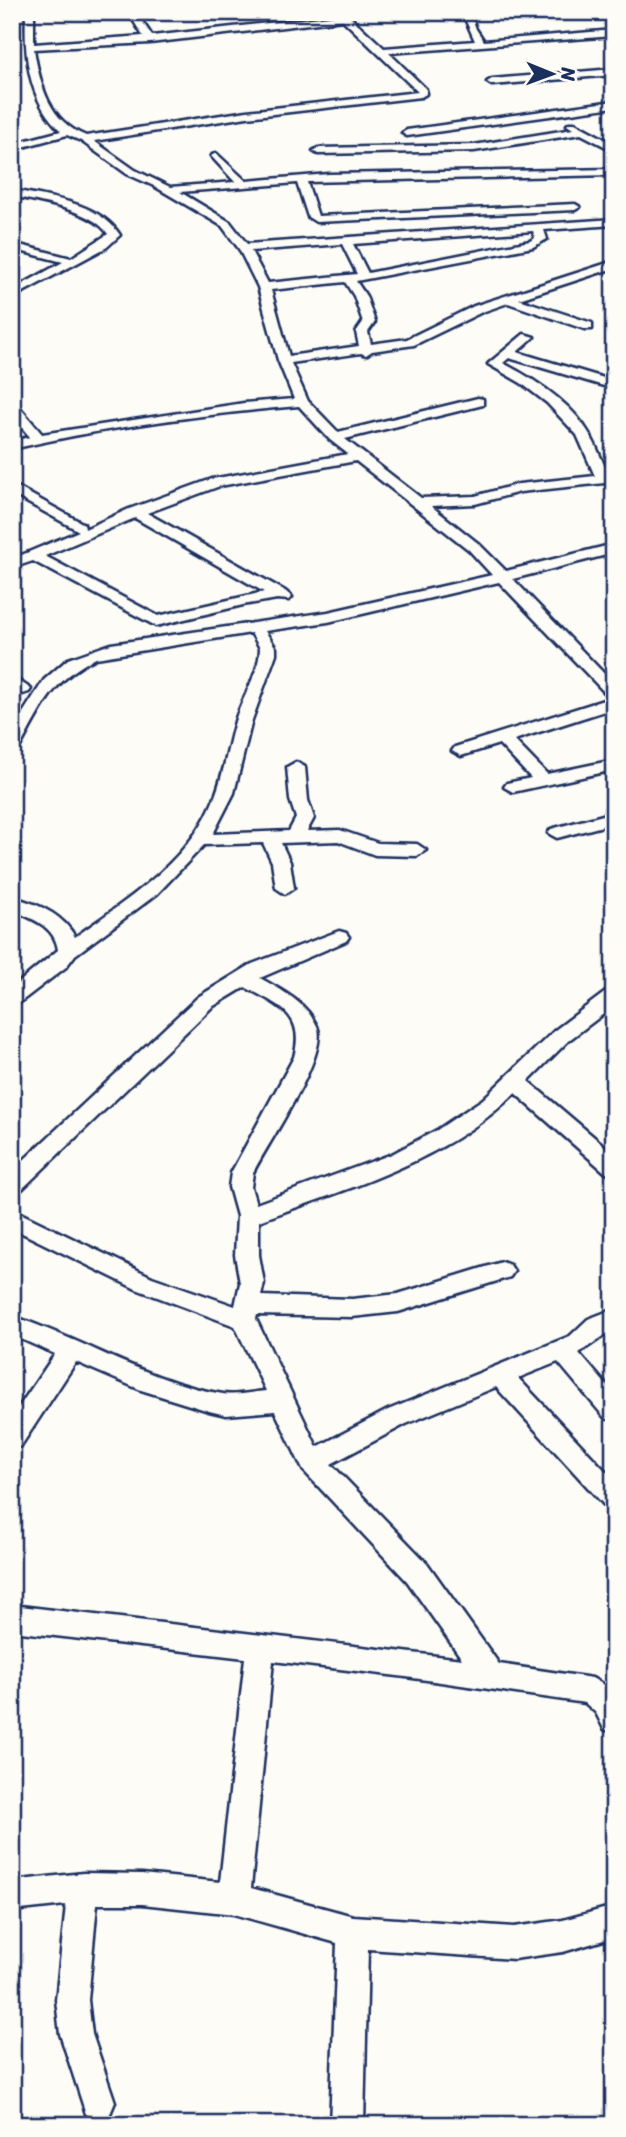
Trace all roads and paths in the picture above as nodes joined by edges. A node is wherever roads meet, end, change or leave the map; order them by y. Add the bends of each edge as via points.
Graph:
1 (30, 12) edge
2 (132, 12) edge
3 (466, 12) edge
4 (343, 14) edge
5 (240, 17) dead end
6 (265, 27) junction
7 (609, 33) edge
8 (150, 40) junction
9 (614, 41) edge
10 (478, 44) junction
11 (31, 47) junction
12 (383, 51) junction
13 (614, 72) edge
14 (492, 82) dead end
15 (614, 104) edge
16 (552, 113) junction
17 (582, 131) junction
18 (68, 132) junction
19 (407, 133) dead end
20 (614, 138) edge
21 (85, 139) junction
22 (601, 140) junction
23 (12, 147) edge
24 (614, 148) edge
25 (515, 151) junction
26 (216, 156) dead end
27 (537, 172) junction
28 (614, 172) edge
29 (329, 177) junction
30 (301, 178) junction
31 (242, 183) junction
32 (169, 190) junction
33 (12, 193) edge
34 (575, 207) dead end
35 (458, 214) junction
36 (614, 222) edge
37 (538, 227) junction
38 (466, 231) junction
39 (345, 240) junction
40 (12, 246) edge
41 (244, 248) junction
42 (71, 261) junction
43 (614, 264) edge
44 (597, 270) junction
45 (364, 277) junction
46 (614, 277) edge
47 (348, 279) junction
48 (264, 287) junction
49 (12, 295) edge
50 (507, 299) junction
51 (587, 326) dead end
52 (528, 337) dead end
53 (366, 351) junction
54 (506, 352) junction
55 (284, 360) junction
56 (614, 385) edge
57 (302, 402) junction
58 (478, 402) dead end
59 (12, 407) edge
60 (37, 437) junction
61 (340, 441) junction
62 (12, 445) edge
63 (359, 456) junction
64 (609, 478) edge
65 (12, 488) edge
66 (420, 502) junction
67 (134, 512) junction
68 (79, 527) junction
69 (614, 548) edge
70 (12, 554) edge
71 (33, 555) junction
72 (12, 564) edge
73 (502, 577) junction
74 (256, 629) junction
75 (614, 694) edge
76 (614, 702) edge
77 (502, 737) junction
78 (12, 745) edge
79 (461, 751) dead end
80 (614, 765) edge
81 (296, 767) dead end
82 (543, 780) junction
83 (513, 787) dead end
84 (614, 817) edge
85 (557, 833) dead end
86 (296, 835) junction
87 (269, 837) junction
88 (199, 840) junction
89 (417, 850) dead end
90 (285, 888) dead end
91 (12, 903) edge
92 (340, 937) dead end
93 (68, 951) junction
94 (245, 978) junction
95 (614, 996) edge
96 (12, 998) edge
97 (514, 1081) junction
98 (614, 1167) edge
99 (12, 1185) edge
100 (248, 1216) junction
101 (12, 1218) edge
102 (502, 1271) dead end
103 (245, 1312) junction
104 (614, 1318) edge
105 (12, 1325) edge
106 (71, 1350) junction
107 (563, 1350) junction
108 (501, 1376) junction
109 (283, 1400) junction
110 (614, 1410) edge
111 (12, 1438) edge
112 (312, 1462) junction
113 (614, 1498) edge
114 (12, 1618) edge
115 (260, 1648) junction
116 (490, 1675) junction
117 (614, 1720) edge
118 (83, 1888) junction
119 (12, 1896) edge
120 (234, 1899) junction
121 (614, 1921) edge
122 (353, 1932) junction
123 (98, 2102) dead end
124 (347, 2125) edge

1 - 11 street
2 - 8 street
3 - 10 street via 481,39
4 - 6 street
4 - 12 street
5 - 6 street
6 - 8 street
7 - 9 street
7 - 10 street
8 - 11 street
10 - 12 street
11 - 18 street via 37,87 47,110
12 - 21 street via 419,86 421,94
13 - 14 street
15 - 16 street
16 - 17 street
16 - 19 street
17 - 22 street
17 - 25 street
18 - 21 street
18 - 23 street
20 - 22 street
21 - 32 street via 131,172
22 - 24 street
25 - 27 street
25 - 29 street via 316,147
26 - 31 street
27 - 28 street
27 - 29 street
29 - 30 street
30 - 31 street
30 - 35 street via 317,219
31 - 32 street
32 - 41 street via 226,224
33 - 42 street via 106,222 113,231 112,239
34 - 35 street
35 - 38 street
36 - 37 street
37 - 38 street
37 - 45 street via 540,242
38 - 39 street
39 - 41 street
39 - 45 street
40 - 42 street
41 - 48 street
42 - 49 street
43 - 44 street
44 - 46 street
44 - 50 street
45 - 47 street
47 - 48 street
47 - 53 street via 369,322 362,332
48 - 55 street
50 - 51 street
50 - 53 street via 410,342
52 - 54 street
53 - 55 street
54 - 56 street
54 - 64 street via 494,365 526,380 552,400 583,434
55 - 57 street
57 - 60 street
57 - 61 street
58 - 61 street
59 - 60 street
60 - 62 street
61 - 63 street
61 - 68 street via 175,485
63 - 66 street
63 - 67 street via 217,482
64 - 66 street via 519,488 475,500
65 - 68 street
66 - 73 street
67 - 71 street
67 - 71 street via 284,597 243,600 156,621
68 - 70 street
69 - 73 street
71 - 72 street
73 - 74 street
73 - 75 street
74 - 78 street via 81,656 52,680
74 - 88 street via 268,654 244,716 218,812
76 - 77 street
77 - 79 street
77 - 82 street
80 - 82 street
81 - 86 street via 305,818
82 - 83 street
84 - 85 street
86 - 87 street
86 - 89 street via 340,835 375,849
87 - 88 street
87 - 90 street via 281,862
88 - 93 street via 145,897
91 - 93 street via 63,930
92 - 94 street
93 - 96 street
94 - 99 street via 205,1002
94 - 100 street via 285,1001 309,1028 303,1064 242,1173 240,1187
95 - 97 street via 562,1035
97 - 98 street
97 - 100 street via 491,1104 445,1136 400,1160
100 - 103 street via 252,1283
101 - 103 street via 144,1283
102 - 103 street via 398,1303
103 - 109 street
104 - 107 street
105 - 106 street
106 - 109 street via 150,1383 226,1405
106 - 111 street
107 - 108 street
107 - 110 street
108 - 112 street via 397,1417
108 - 113 street
109 - 112 street
112 - 116 street via 417,1572
114 - 115 street
115 - 116 street
115 - 120 street
116 - 117 street via 592,1691 607,1703
118 - 119 street
118 - 120 street
118 - 123 street via 72,2000 76,2034
120 - 122 street
121 - 122 street via 563,1936 514,1943
122 - 124 street

